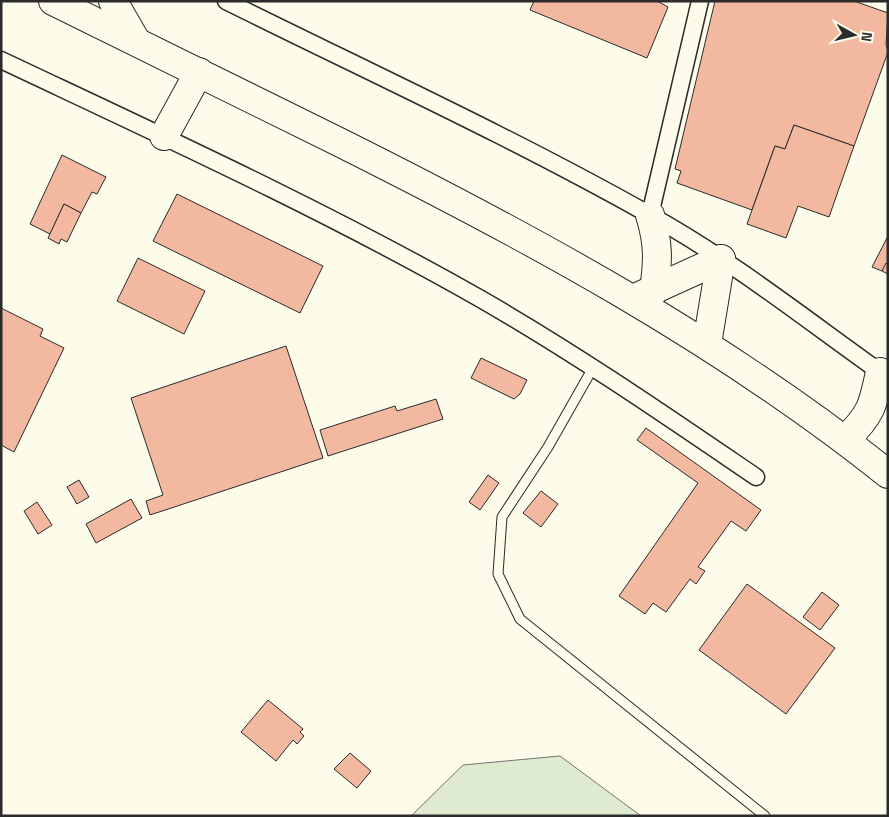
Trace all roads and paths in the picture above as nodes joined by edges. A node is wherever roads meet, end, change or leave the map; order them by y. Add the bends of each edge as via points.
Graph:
1 (54, 1) edge
2 (113, 1) edge
3 (226, 1) edge
4 (700, 1) edge
5 (136, 41) junction
6 (1, 60) edge
7 (198, 72) junction
8 (164, 136) junction
9 (650, 214) junction
10 (720, 259) junction
11 (644, 295) junction
12 (707, 344) junction
13 (594, 366) junction
14 (884, 376) edge
15 (845, 440) junction
16 (888, 474) edge
17 (756, 476) dead end
18 (765, 816) edge

1 - 5 highway
2 - 5 highway
3 - 9 street
4 - 9 street
5 - 7 highway
6 - 8 street
7 - 8 highway
7 - 11 highway
8 - 13 street via 351,229
9 - 10 street
9 - 11 highway via 658,255
10 - 11 highway
10 - 12 highway
10 - 14 street
11 - 12 highway
12 - 15 highway
13 - 17 street
13 - 18 lane via 548,447 502,517 498,574 520,619
14 - 15 highway via 864,423
15 - 16 highway

